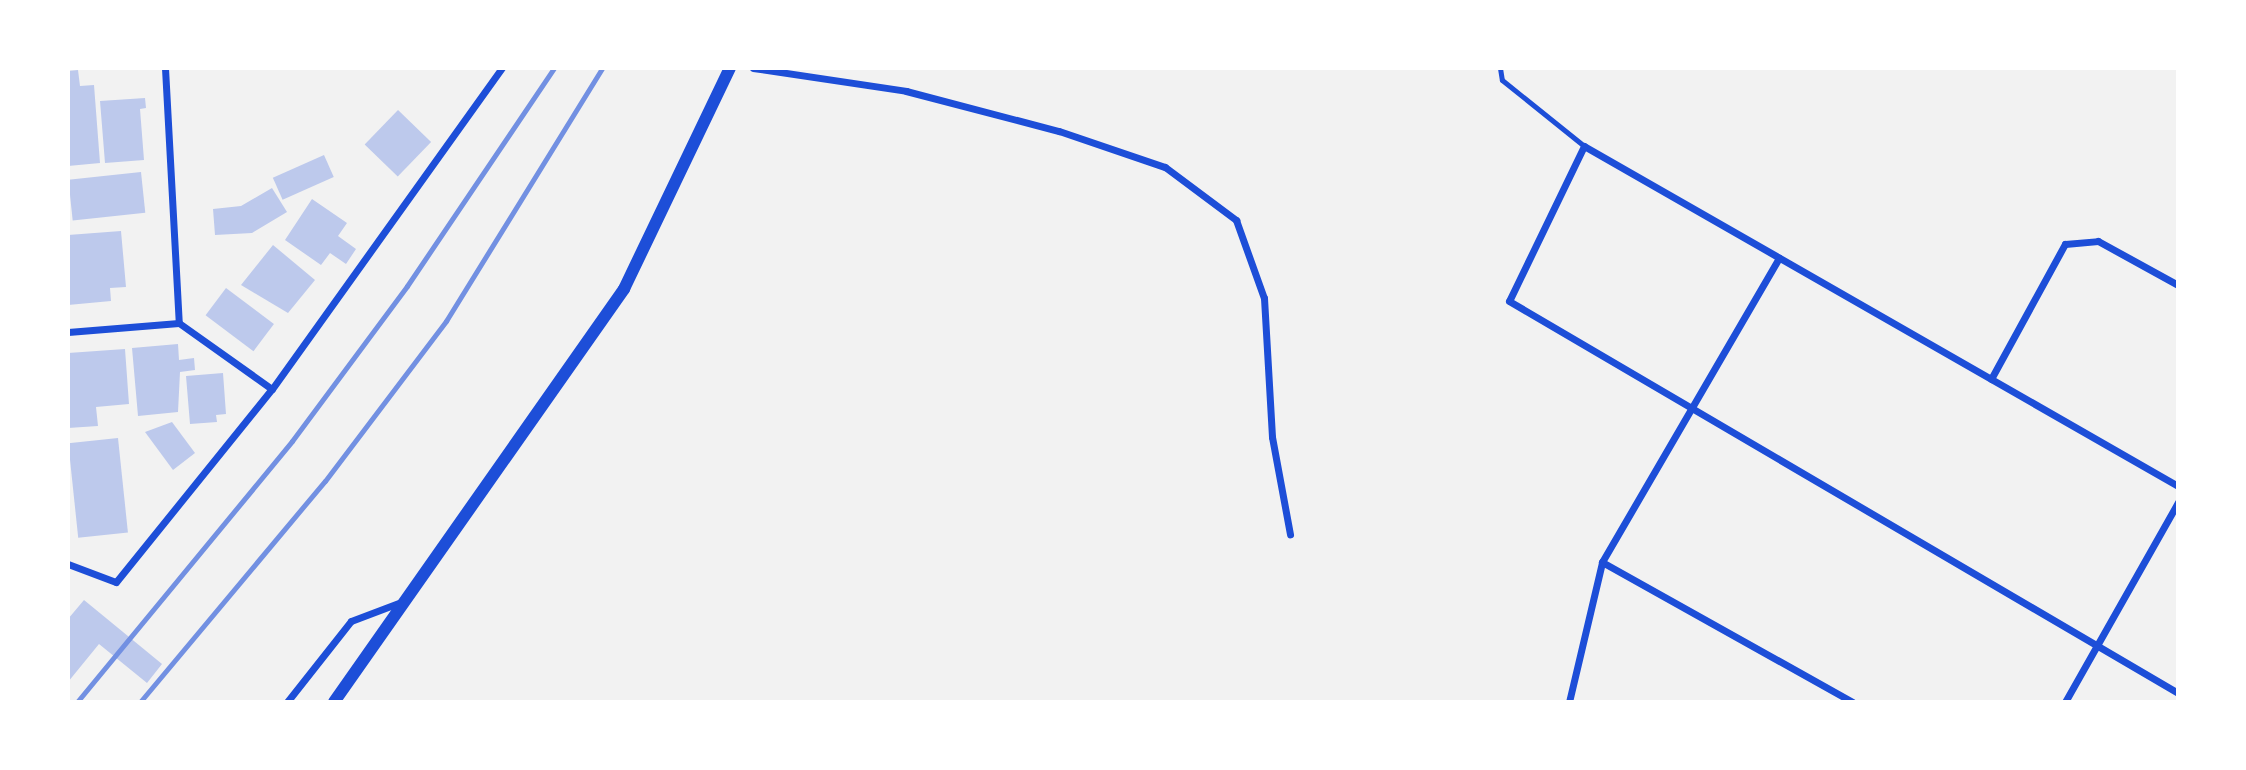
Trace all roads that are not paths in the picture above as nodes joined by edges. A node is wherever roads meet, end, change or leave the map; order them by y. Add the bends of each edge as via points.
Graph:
1 (165, 68) edge
2 (502, 68) edge
3 (730, 68) edge
4 (753, 68) edge
5 (1500, 68) edge
6 (1584, 146) junction
7 (1779, 258) junction
8 (2178, 285) edge
9 (179, 323) junction
10 (68, 332) edge
11 (1991, 379) junction
12 (272, 389) junction
13 (1690, 411) junction
14 (2178, 486) edge
15 (2178, 502) edge
16 (1290, 534) dead end
17 (1602, 562) junction
18 (68, 564) edge
19 (410, 599) junction
20 (2095, 648) junction
21 (2178, 693) edge
22 (287, 702) edge
23 (334, 702) edge
24 (1569, 702) edge
25 (1853, 702) edge
26 (2065, 702) edge

1 - 9 street
2 - 12 street
3 - 19 street via 624,289
4 - 16 street via 906,91 1059,131 1166,167 1236,220 1264,298 1272,437
5 - 6 lane via 1502,80
6 - 7 street
6 - 13 street via 1510,301
7 - 11 street
7 - 13 street
8 - 11 street via 2098,241 2064,244
9 - 10 street
9 - 12 street
11 - 14 street
12 - 18 street via 116,582
13 - 17 street
13 - 20 street
15 - 20 street
17 - 24 street
17 - 25 street
19 - 22 street via 351,621
19 - 23 street
20 - 21 street
20 - 26 street

